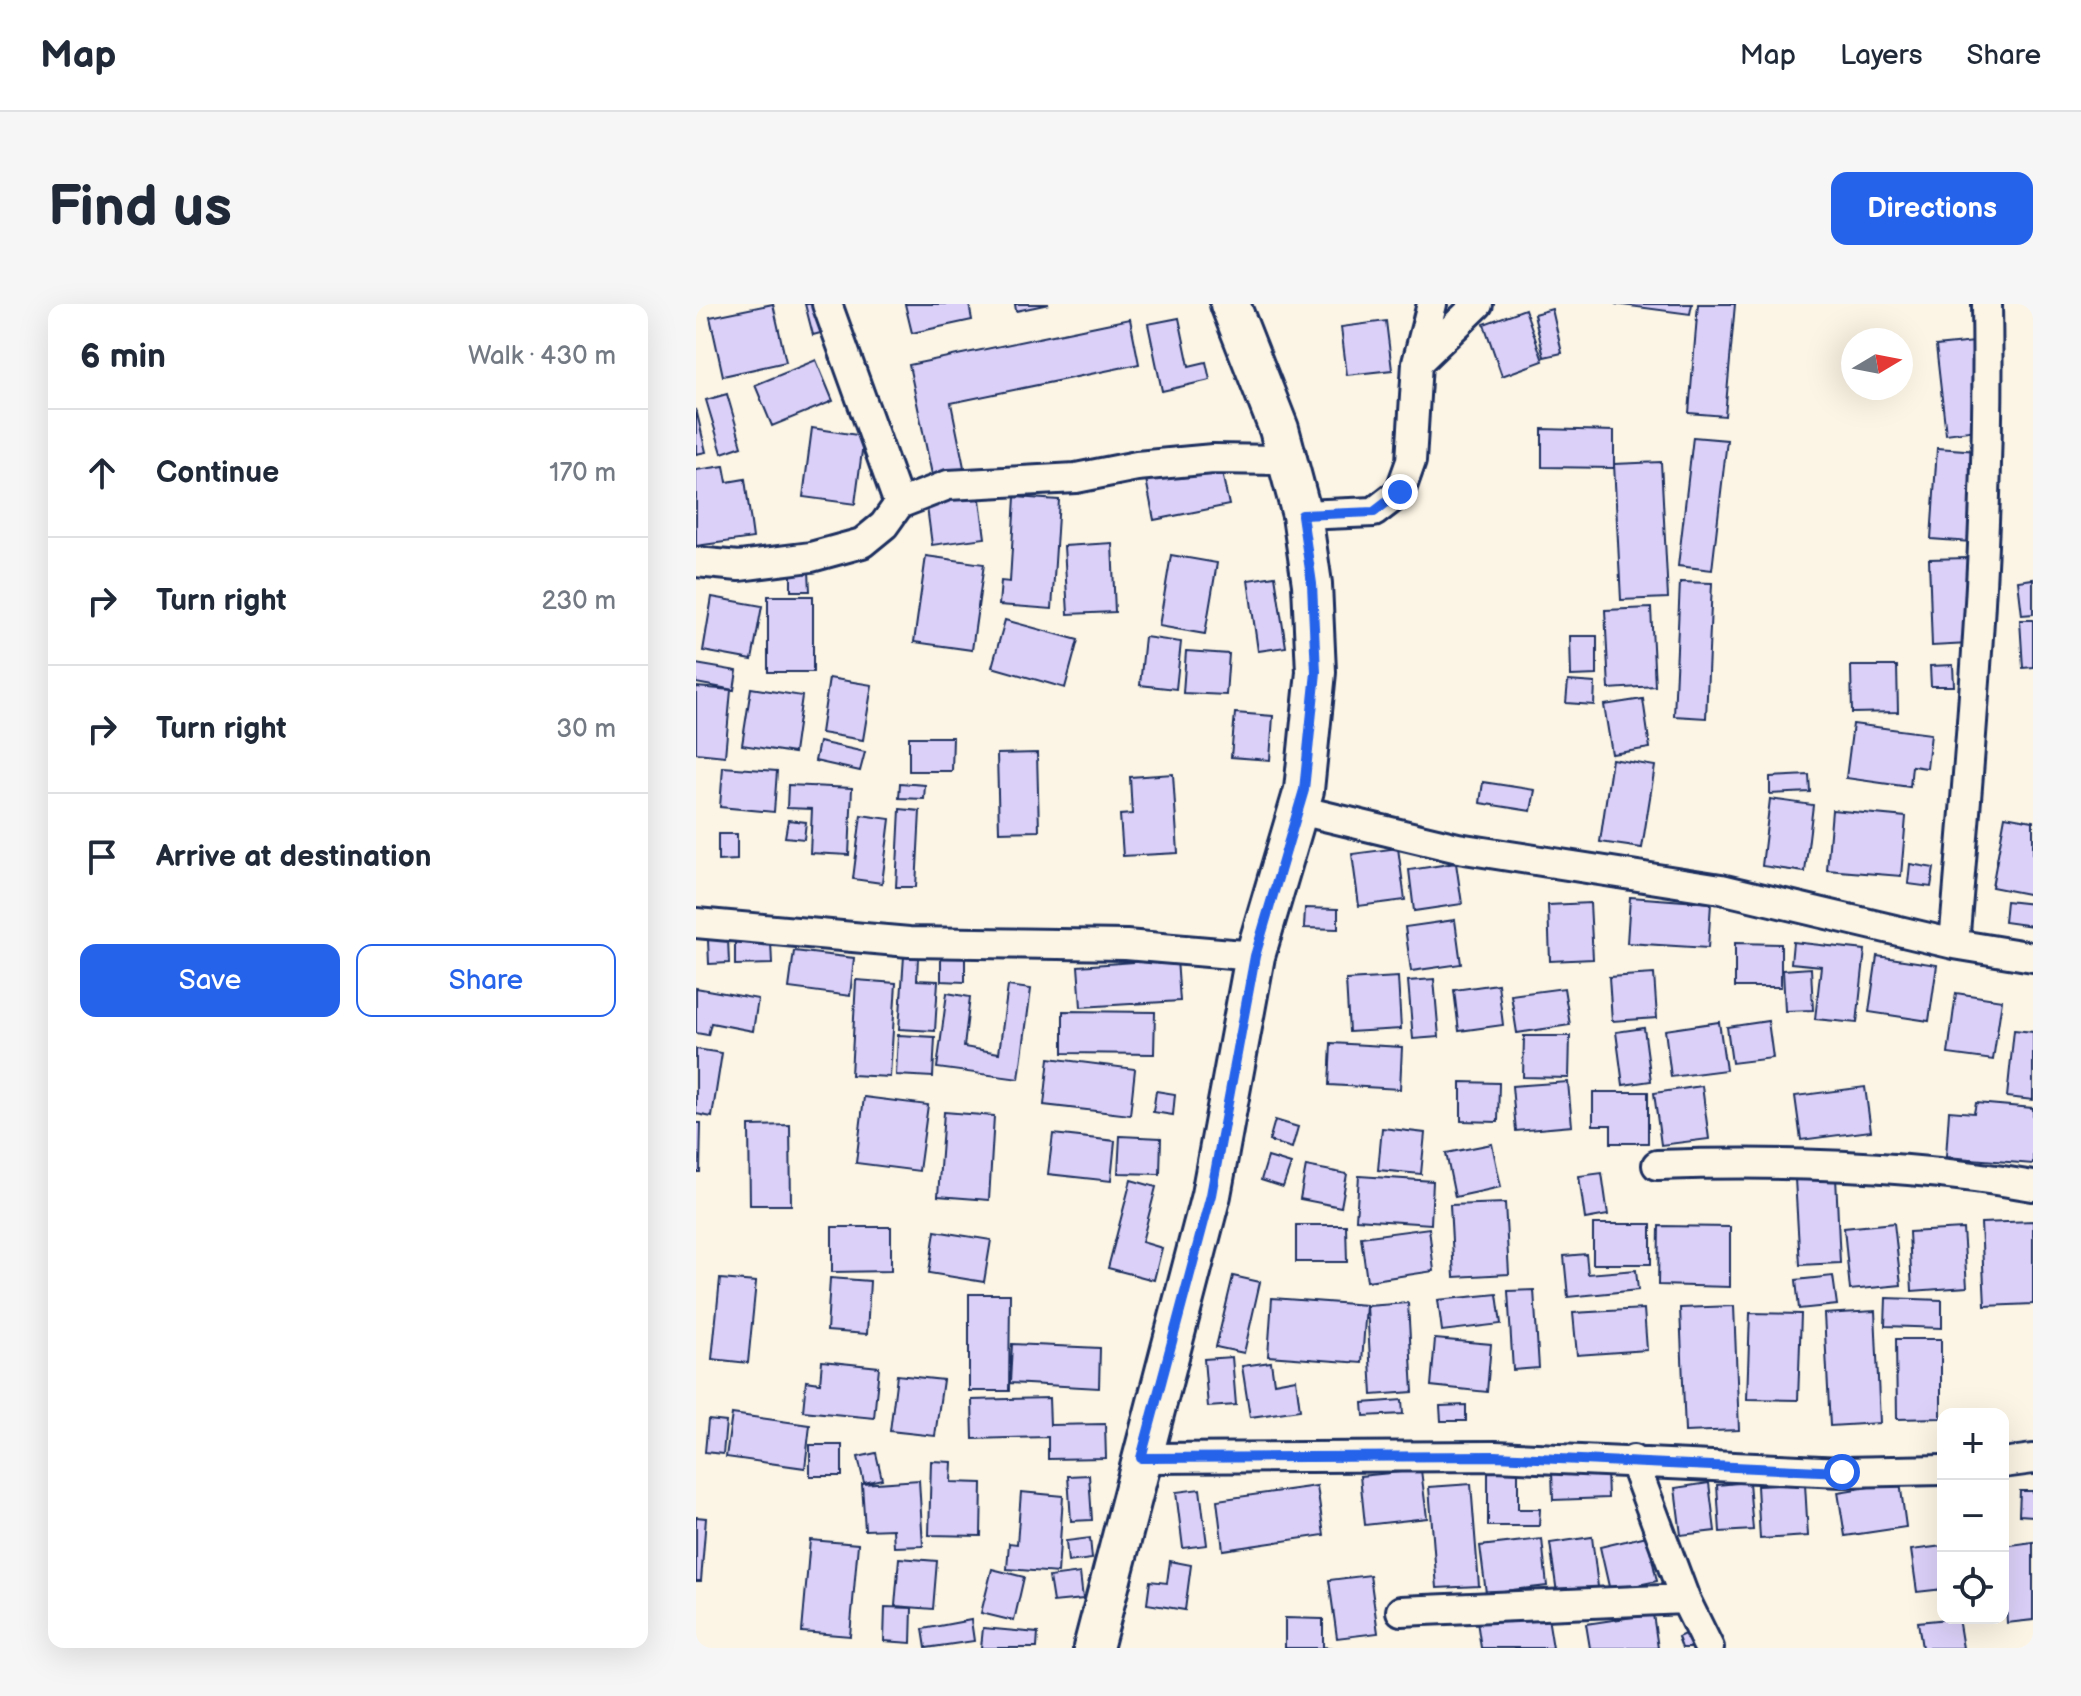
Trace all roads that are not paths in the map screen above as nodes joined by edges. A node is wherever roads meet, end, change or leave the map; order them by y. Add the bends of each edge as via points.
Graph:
1 (827, 304) edge
2 (1230, 304) edge
3 (1432, 304) edge
4 (1478, 304) edge
5 (1987, 304) edge
6 (1417, 363) junction
7 (1289, 460) junction
8 (899, 504) junction
9 (1302, 515) junction
10 (696, 562) edge
11 (1299, 810) junction
12 (696, 923) edge
13 (1954, 944) junction
14 (1255, 956) junction
15 (2033, 957) edge
16 (1657, 1165) dead end
17 (2033, 1186) edge
18 (1141, 1458) junction
19 (2033, 1459) edge
20 (1633, 1460) junction
21 (2009, 1462) edge
22 (1937, 1470) edge
23 (1685, 1599) junction
24 (1401, 1611) dead end
25 (1093, 1648) edge
26 (1709, 1648) edge

1 - 8 street
2 - 7 street
3 - 6 street
4 - 6 street
5 - 13 street via 1989,412 1981,622
6 - 9 street via 1411,461 1400,492 1374,512
7 - 8 street via 1213,459 1076,478 948,485
7 - 9 street
8 - 10 street via 884,525 849,547 739,566
9 - 11 street via 1316,672
11 - 13 street via 1458,848 1721,889
11 - 14 street
12 - 14 street via 909,942 1126,945
13 - 15 street
14 - 18 street via 1211,1195
16 - 17 street via 1731,1162 1907,1171
18 - 20 street
18 - 25 street
19 - 21 street
20 - 22 street via 1842,1472
20 - 23 street
23 - 24 street
23 - 26 street

